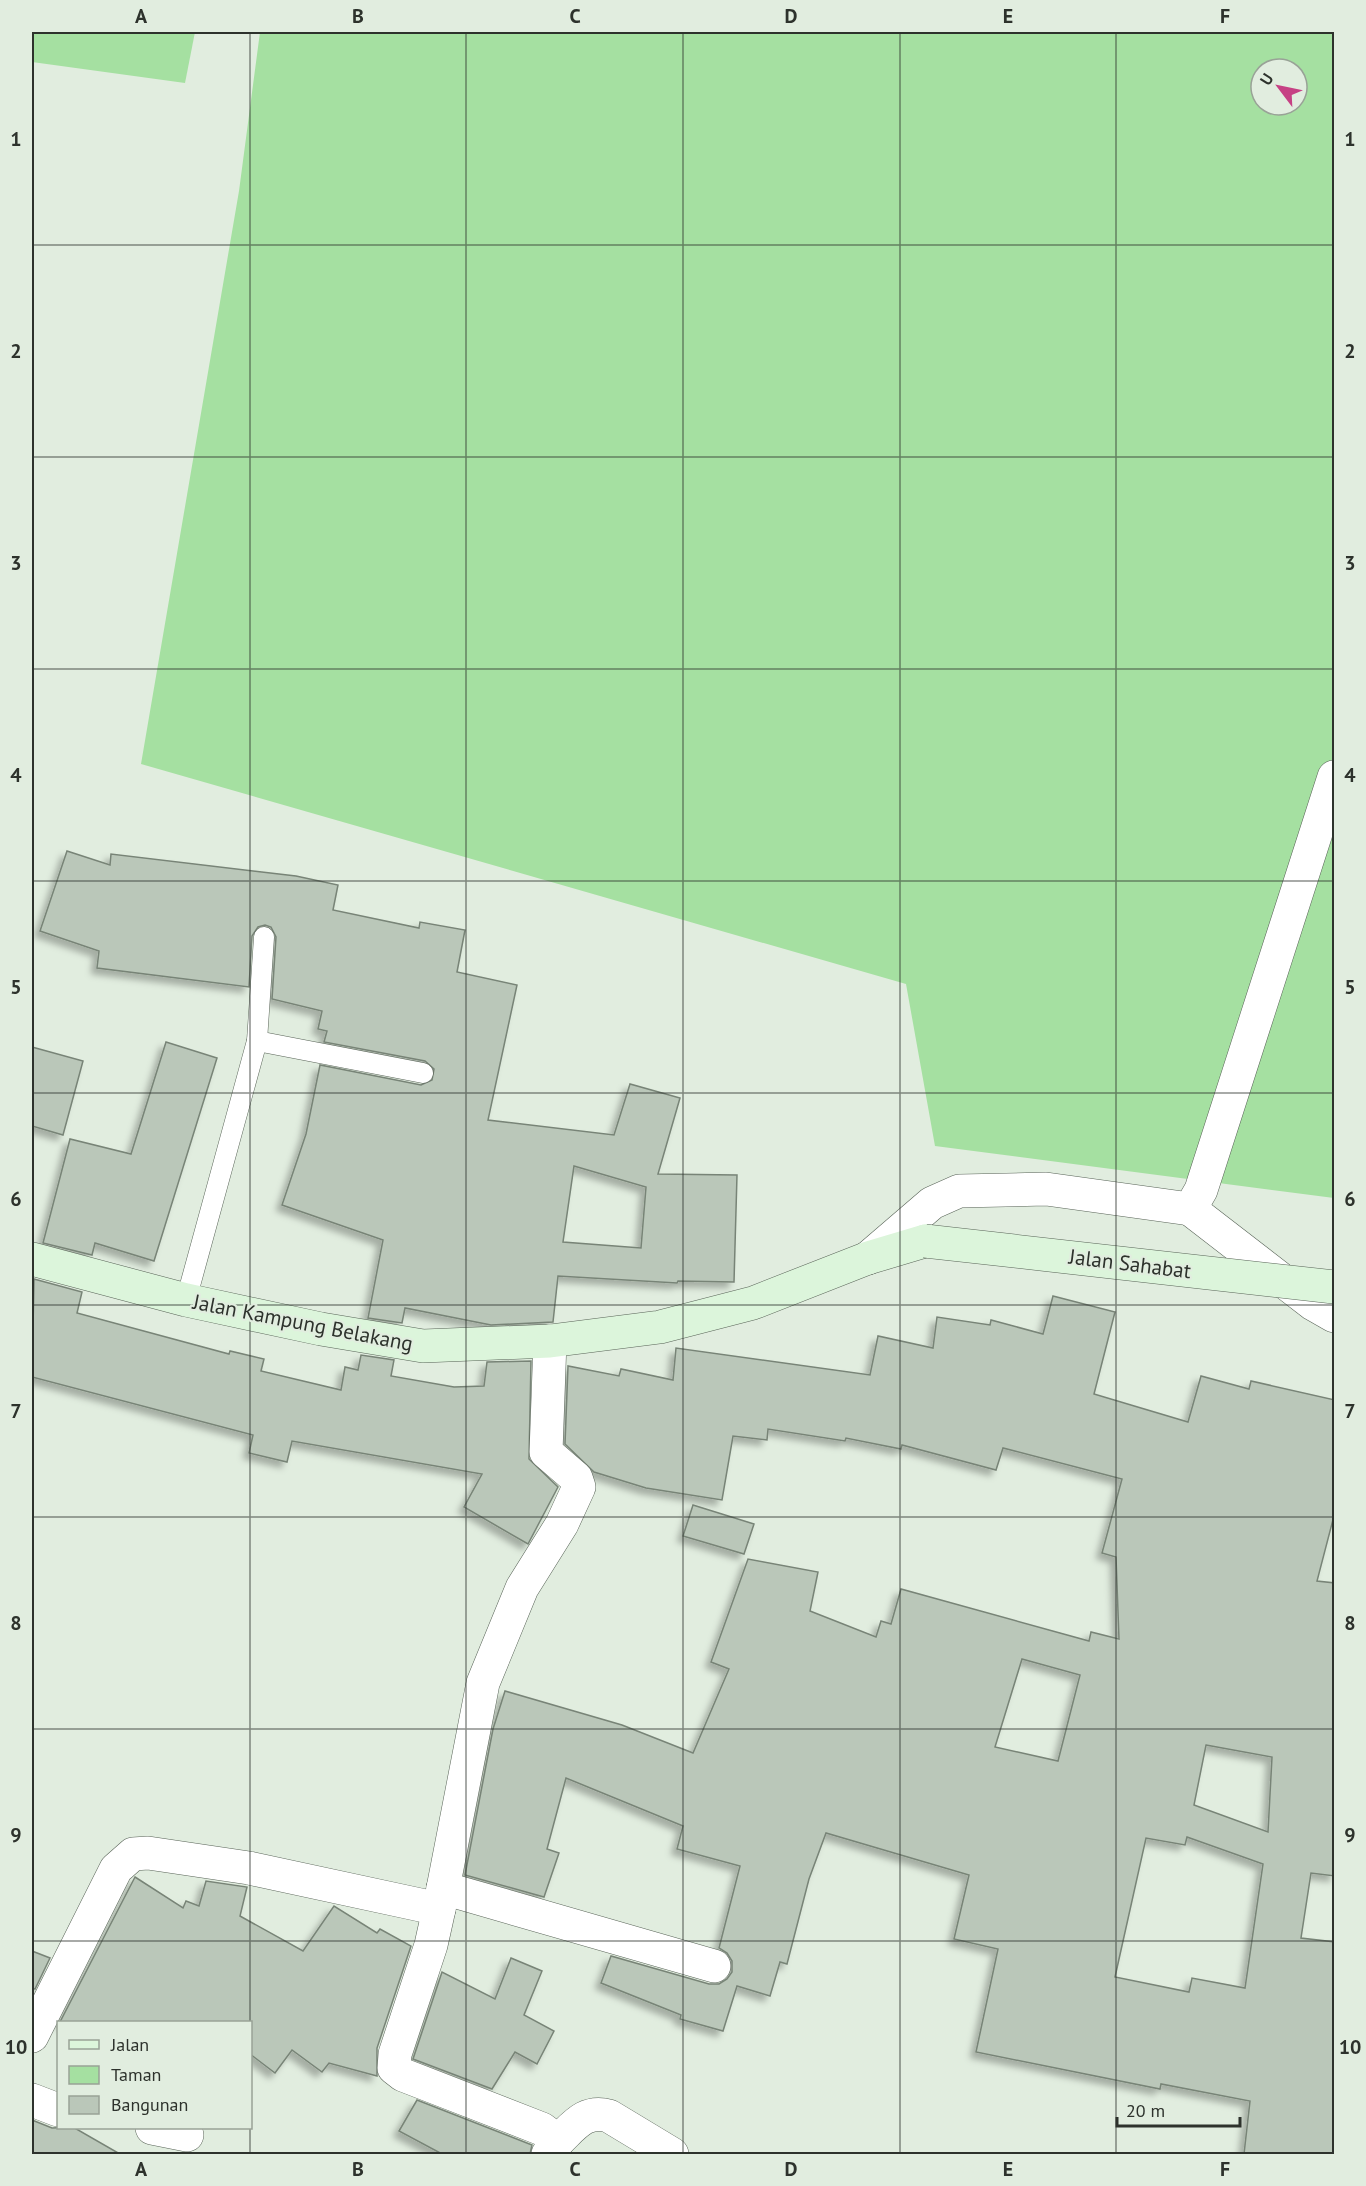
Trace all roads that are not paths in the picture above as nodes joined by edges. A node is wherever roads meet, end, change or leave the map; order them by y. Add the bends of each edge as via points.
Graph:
1 (1335, 777) edge
2 (264, 937) dead end
3 (257, 1041) junction
4 (423, 1073) dead end
5 (1190, 1209) junction
6 (925, 1241) joint
7 (868, 1258) junction
8 (32, 1259) edge
9 (1335, 1287) edge
10 (186, 1300) junction
11 (1335, 1316) edge
12 (550, 1341) junction
13 (441, 1899) junction
14 (714, 1966) dead end
15 (32, 2036) edge
16 (32, 2100) edge
17 (57, 2110) edge
18 (161, 2129) edge
19 (187, 2135) dead end
20 (553, 2148) edge
21 (672, 2154) edge

1 - 5 street via 1201,1190
2 - 3 lane
3 - 4 lane
3 - 10 lane
5 - 7 street via 1046,1190 959,1191 932,1203
5 - 11 street via 1313,1304
6 - 7 street, Jalan Kampung Belakang
6 - 9 street, Jalan Sahabat, bridge
7 - 12 street, Jalan Kampung Belakang via 753,1303 712,1314 660,1327
8 - 10 street, Jalan Kampung Belakang
10 - 12 street, Jalan Kampung Belakang via 423,1346
12 - 13 street via 546,1452 576,1478 579,1487 562,1524 522,1588 483,1683
13 - 14 street
13 - 15 street via 148,1853 133,1854 116,1869
13 - 20 street via 394,2068 403,2075 542,2129
16 - 17 street
18 - 19 street
20 - 21 street via 586,2115 600,2113

